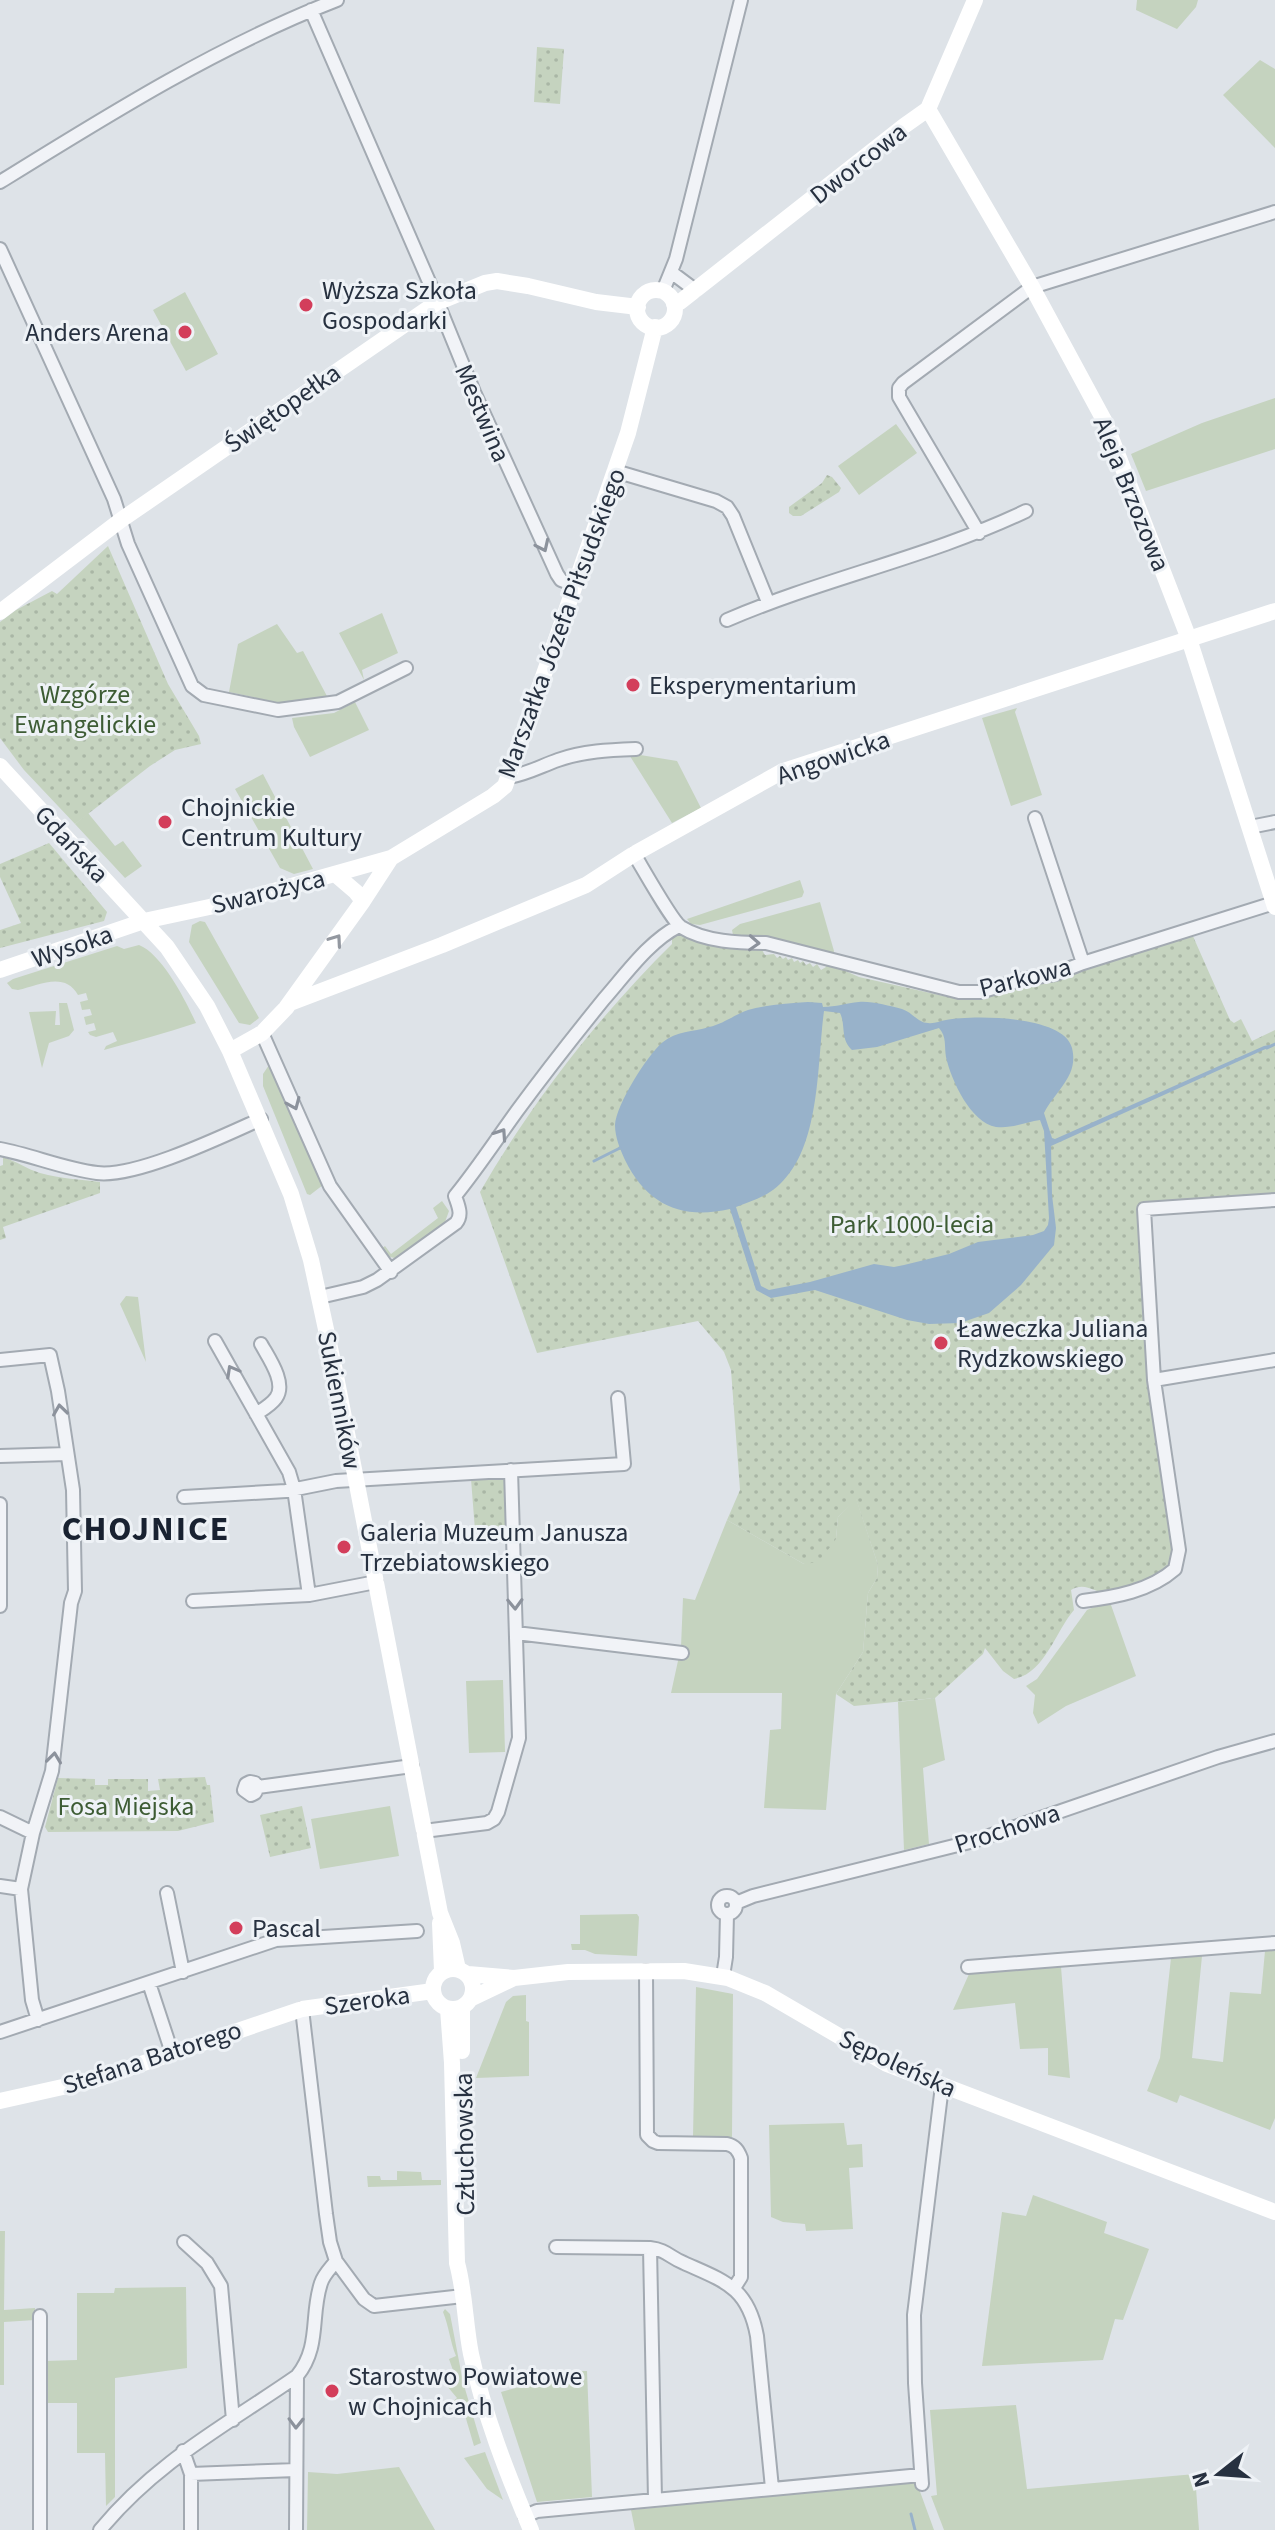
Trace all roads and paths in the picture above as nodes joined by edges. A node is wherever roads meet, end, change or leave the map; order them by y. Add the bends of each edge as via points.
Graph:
1 (337, 0) edge
2 (741, 0) edge
3 (975, 0) edge
4 (311, 10) junction
5 (928, 109) junction
6 (0, 182) edge
7 (1275, 212) edge
8 (0, 249) edge
9 (671, 272) junction
10 (689, 286) junction
11 (1032, 287) junction
12 (663, 291) junction
13 (436, 303) junction
14 (674, 304) junction
15 (638, 307) junction
16 (655, 327) junction
17 (615, 471) junction
18 (1026, 511) dead end
19 (121, 520) junction
20 (979, 533) junction
21 (574, 585) junction
22 (768, 602) junction
23 (1275, 611) edge
24 (0, 612) edge
25 (727, 620) dead end
26 (1189, 639) junction
27 (406, 668) dead end
28 (636, 749) dead end
29 (0, 766) edge
30 (509, 777) junction
31 (1035, 818) dead end
32 (1275, 822) edge
33 (1250, 827) junction
34 (634, 854) junction
35 (391, 858) junction
36 (335, 874) junction
37 (363, 901) junction
38 (1274, 905) edge
39 (144, 921) junction
40 (679, 926) junction
41 (1083, 963) junction
42 (0, 970) edge
43 (309, 978) junction
44 (323, 990) junction
45 (290, 1003) junction
46 (262, 1033) junction
47 (230, 1051) junction
48 (261, 1119) junction
49 (0, 1149) edge
50 (1275, 1200) edge
51 (391, 1272) junction
52 (320, 1297) junction
53 (215, 1341) dead end
54 (261, 1344) dead end
55 (0, 1360) edge
56 (1275, 1360) edge
57 (1154, 1380) junction
58 (618, 1398) dead end
59 (256, 1414) junction
60 (67, 1454) junction
61 (0, 1456) edge
62 (511, 1470) junction
63 (356, 1480) junction
64 (294, 1489) junction
65 (184, 1497) dead end
66 (0, 1504) edge
67 (376, 1582) junction
68 (309, 1595) junction
69 (0, 1599) edge
70 (193, 1601) dead end
71 (1083, 1601) dead end
72 (0, 1606) edge
73 (516, 1633) junction
74 (682, 1653) dead end
75 (1275, 1741) edge
76 (412, 1766) junction
77 (258, 1787) dead end
78 (0, 1817) edge
79 (424, 1831) junction
80 (33, 1833) junction
81 (0, 1886) edge
82 (21, 1889) junction
83 (167, 1893) dead end
84 (417, 1931) dead end
85 (1275, 1943) edge
86 (968, 1967) dead end
87 (646, 1971) junction
88 (183, 1972) junction
89 (456, 1972) junction
90 (723, 1976) junction
91 (514, 1978) junction
92 (149, 1983) junction
93 (433, 1991) junction
94 (461, 2005) junction
95 (302, 2009) junction
96 (38, 2020) junction
97 (0, 2032) edge
98 (172, 2053) junction
99 (942, 2086) junction
100 (0, 2101) edge
101 (1275, 2212) edge
102 (184, 2242) dead end
103 (556, 2247) dead end
104 (650, 2248) junction
105 (675, 2259) junction
106 (336, 2261) junction
107 (651, 2270) junction
108 (462, 2288) junction
109 (734, 2288) junction
110 (40, 2316) dead end
111 (297, 2376) junction
112 (233, 2420) junction
113 (183, 2451) junction
114 (296, 2470) junction
115 (191, 2474) junction
116 (772, 2488) junction
117 (655, 2499) junction
118 (528, 2523) edge
119 (40, 2530) edge
120 (100, 2530) edge
121 (191, 2530) edge
122 (296, 2530) edge

1 - 4 street
2 - 9 street
3 - 5 street, Dworcowa
4 - 6 street via 252,36
4 - 13 street, Mestwina
5 - 10 street, Dworcowa
5 - 11 street, Aleja Brzozowa
7 - 11 street
8 - 19 street
9 - 10 street
9 - 12 street
10 - 14 street, Dworcowa
11 - 20 street via 903,383 898,392
11 - 26 street, Aleja Brzozowa via 1105,422
12 - 14 street
12 - 15 street via 647,293
13 - 15 street, Świętopełka via 497,281
13 - 19 street, Świętopełka
13 -> 21 street, Mestwina via 557,574
14 - 16 street via 671,320
15 - 16 street via 643,321
16 - 17 street, Marszałka Józefa Piłsudskiego
17 - 21 street, Marszałka Józefa Piłsudskiego
17 - 22 street via 727,507
18 - 20 street
19 - 24 street, Świętopełka
19 - 27 street via 189,680 204,695 278,710 332,704
20 - 22 street
21 - 30 street, Marszałka Józefa Piłsudskiego
22 - 25 street
23 - 26 street, Angowicka
26 - 33 street, Aleja Brzozowa
26 - 34 street, Angowicka via 783,771
28 - 30 street via 582,754
29 - 39 street, Gdańska
30 - 35 street, Marszałka Józefa Piłsudskiego via 493,796
31 - 41 street
32 - 33 street
33 - 38 street, Aleja Brzozowa
34 - 40 street
34 - 44 street, Angowicka via 586,885
35 - 36 street, Swarożyca
35 - 37 street, Marszałka Józefa Piłsudskiego
36 - 37 street
36 - 39 street, Swarożyca
43 -> 37 street, Marszałka Józefa Piłsudskiego
38 - 41 street, Parkowa
39 - 42 street, Wysoka
39 - 47 street, Sukienników via 191,981
40 -> 41 street, Parkowa via 959,992 980,992
51 -> 40 street via 459,1220 455,1196 559,1054 651,946
43 - 44 street
43 - 45 street, Marszałka Józefa Piłsudskiego
44 - 45 street, Angowicka
45 - 46 street, Marszałka Józefa Piłsudskiego
46 - 47 street, Marszałka Józefa Piłsudskiego
46 -> 51 street via 330,1186
47 - 48 street, Sukienników
48 - 49 street via 144,1167 112,1173
48 - 52 street, Sukienników via 299,1217
50 - 57 street via 1144,1209
51 - 52 street via 363,1287
52 - 63 street, Sukienników
59 -> 53 street
54 - 59 street via 279,1393
60 -> 55 street via 50,1355
56 - 57 street
57 - 71 street via 1179,1550 1175,1569 1145,1587
58 - 62 street via 624,1464
59 - 64 street
60 - 61 street
80 -> 60 street via 52,1771 75,1591
62 - 63 street
62 -> 73 street
63 - 64 street
63 - 67 street, Sukienników
64 - 65 street
64 - 68 street
66 - 69 street
67 - 68 street
67 - 76 street, Sukienników
68 - 70 street
69 - 72 street
73 - 74 street
73 - 79 street via 519,1738 497,1816 491,1822
75 - 90 street, Prochowa via 974,1841 736,1903 730,1897 721,1899 719,1908 727,1914
76 - 77 street
76 - 79 street, Sukienników
78 - 80 street
79 - 89 street, Sukienników
80 - 82 street
81 - 82 street
82 - 96 street
83 - 88 street
84 - 88 street via 276,1940
85 - 86 street
87 - 90 street, Sępoleńska
87 - 91 street, Sępoleńska
87 - 109 street via 647,2135 658,2143 727,2144 739,2152 741,2277
88 - 92 street
89 - 91 street, Sępoleńska
89 - 93 street via 435,1980
89 - 94 street via 473,1985
90 - 99 street, Sępoleńska via 765,1993 887,2064
91 - 94 street, Sępoleńska
92 - 96 street
92 - 98 street
93 - 94 street via 437,2002
93 - 95 street, Szeroka
94 - 108 street, Człuchowska via 452,2063
95 - 98 street, Stefana Batorego
95 - 106 street
96 - 97 street
98 - 100 street, Stefana Batorego via 94,2080
99 - 101 street, Sępoleńska
99 - 116 street via 914,2315 922,2479
102 - 112 street via 207,2263 221,2286
103 - 104 street
104 - 105 street via 665,2250
104 - 107 street
105 - 107 street
105 - 109 street
106 - 108 street via 374,2306
106 - 111 street via 321,2284 313,2347
107 - 117 street
108 - 118 street, Człuchowska via 485,2407
109 - 116 street via 756,2328
110 - 119 street
111 - 112 street
111 -> 114 street
112 - 113 street
113 - 115 street
113 - 120 street via 124,2501
114 - 115 street
114 - 122 street
115 - 121 street
116 - 117 street
117 - 118 street via 537,2511

